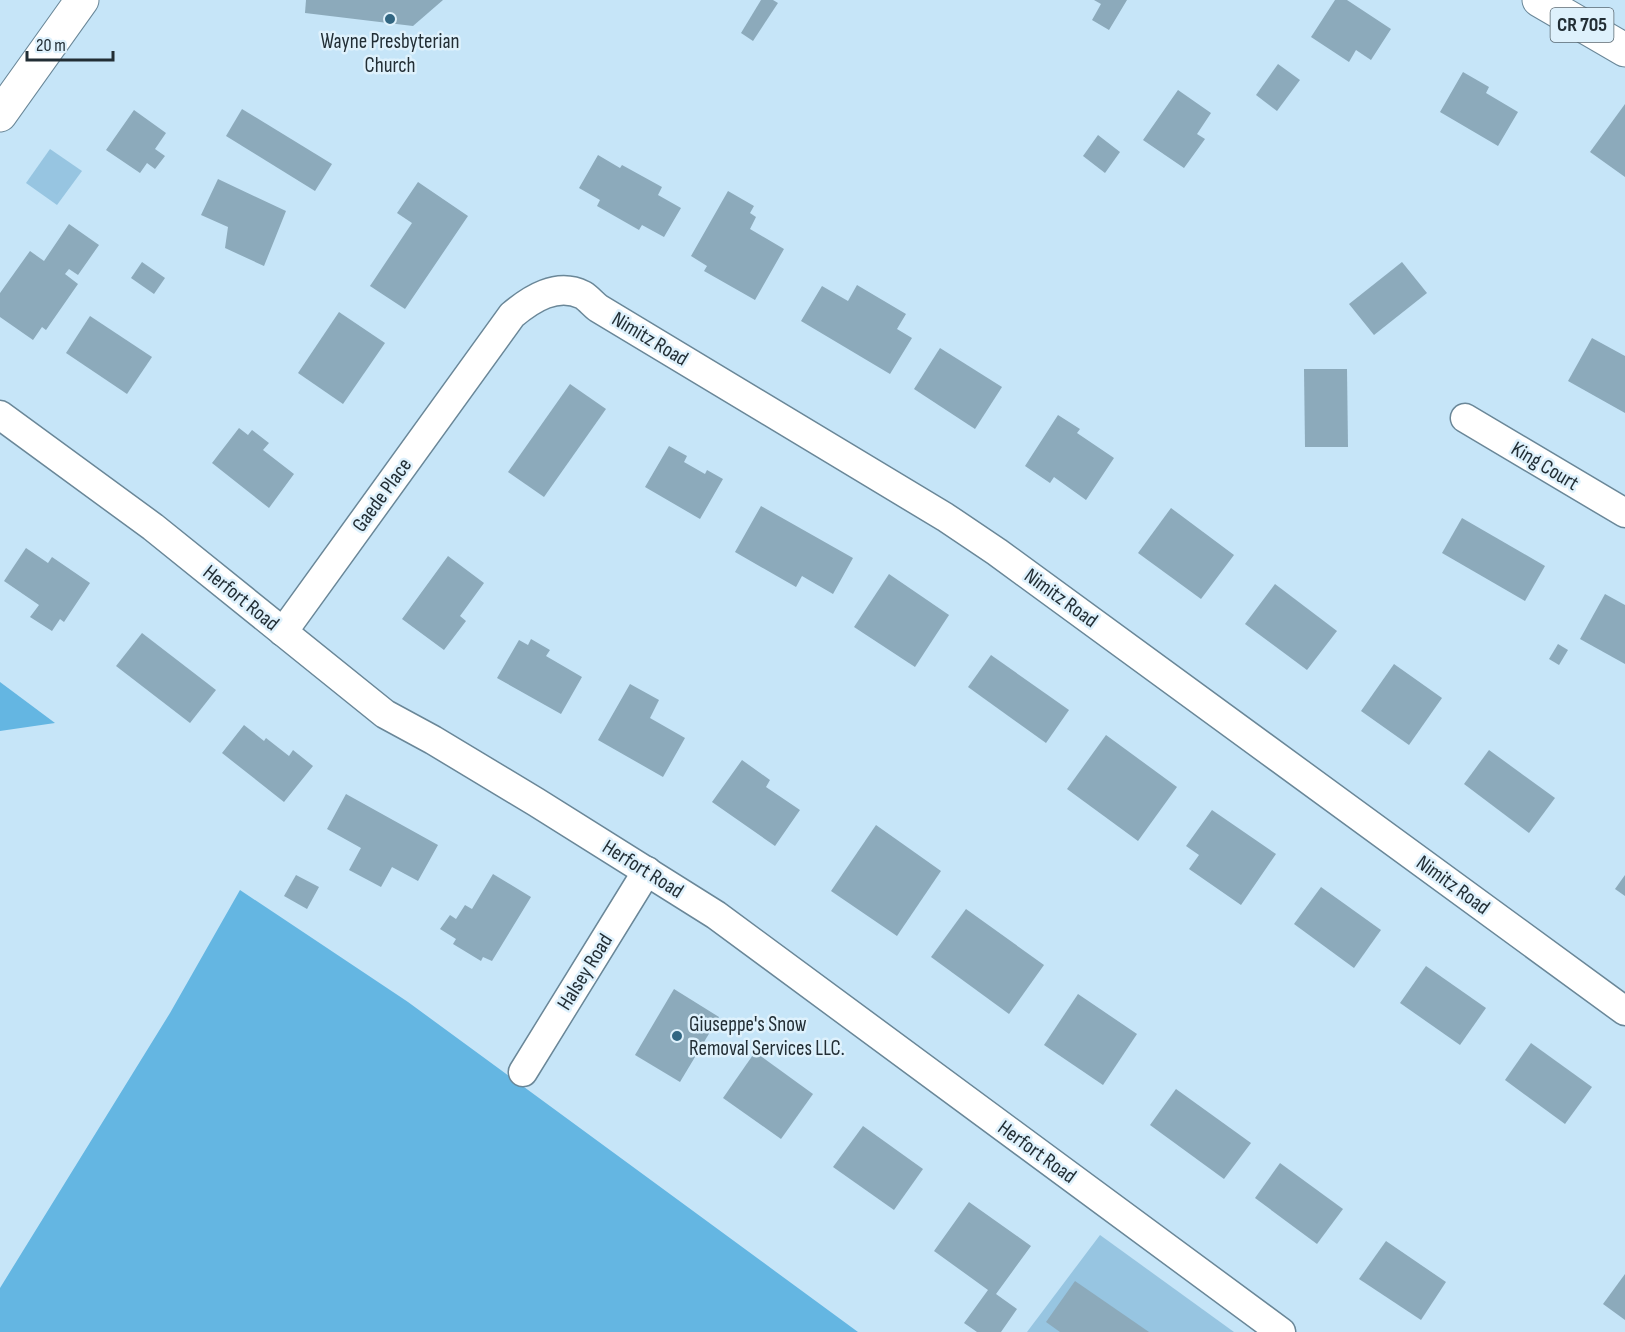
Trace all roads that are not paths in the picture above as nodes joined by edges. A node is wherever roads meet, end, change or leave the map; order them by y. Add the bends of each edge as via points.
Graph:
1 (82, 0) edge
2 (1539, 0) edge
3 (1625, 50) edge
4 (0, 115) edge
5 (481, 359) joint
6 (0, 415) edge
7 (1465, 418) dead end
8 (1625, 513) edge
9 (283, 632) junction
10 (647, 871) junction
11 (1625, 1011) edge
12 (523, 1072) dead end
13 (1281, 1332) edge

1 - 4 main road
2 - 3 main road, CR 705
5 - 9 street, Gaede Place
5 - 11 street, Nimitz Road via 512,315 529,301 566,291 583,295 598,308 997,552
6 - 9 street, Herfort Road via 153,527
7 - 8 street, King Court
9 - 10 street, Herfort Road via 385,714
10 - 12 street, Halsey Road
10 - 13 street, Herfort Road via 716,915

